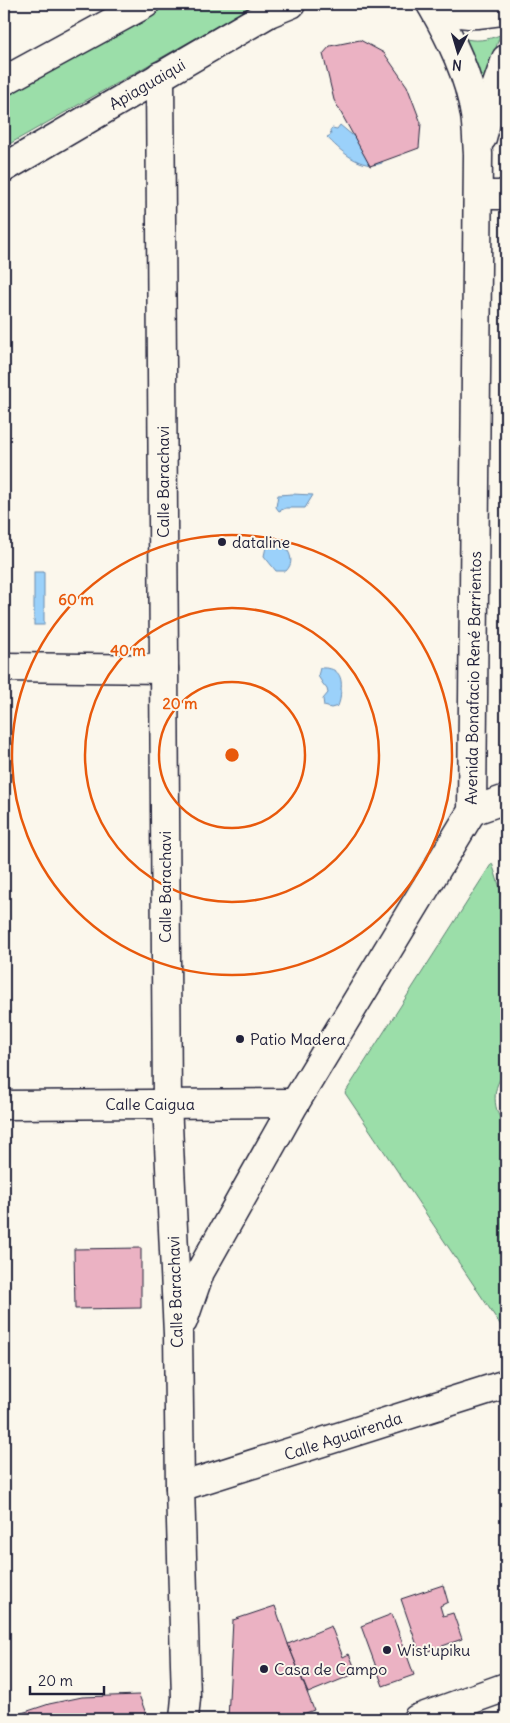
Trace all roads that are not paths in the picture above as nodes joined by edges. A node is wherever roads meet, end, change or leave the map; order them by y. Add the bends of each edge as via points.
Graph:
1 (145, 4) edge
2 (431, 4) edge
3 (278, 7) edge
4 (506, 10) edge
5 (506, 59) edge
6 (160, 76) junction
7 (4, 81) edge
8 (478, 154) junction
9 (4, 168) edge
10 (506, 193) edge
11 (479, 195) junction
12 (4, 667) edge
13 (164, 669) junction
14 (506, 800) edge
15 (472, 811) junction
16 (295, 1103) junction
17 (166, 1104) junction
18 (4, 1105) edge
19 (178, 1334) junction
20 (506, 1384) edge
21 (180, 1488) junction
22 (506, 1687) edge
23 (187, 1714) edge
24 (417, 1719) edge

1 - 7 street
2 - 4 street via 451,12 479,16
2 - 8 street, Avenida Bonafacio René Barrientos via 451,38 466,76 475,115
3 - 6 street, Apiaguaiqui
5 - 8 street, Avenida Bonafacio René Barrientos
6 - 9 street, Apiaguaiqui
6 - 13 street, Calle Barachavi
8 - 11 street, Avenida Bonafacio René Barrientos
10 - 11 street
11 - 15 street, Avenida Bonafacio René Barrientos
12 - 13 street
13 - 17 street, Calle Barachavi
14 - 15 street
15 - 16 street, Avenida Bonafacio René Barrientos
16 - 17 street, Calle Caigua
16 - 19 street, Avenida Bonafacio René Barrientos via 200,1272
17 - 18 street, Calle Caigua
17 - 19 street, Calle Barachavi
19 - 21 street, Calle Barachavi
20 - 21 street, Calle Aguairenda
21 - 23 street, Calle Barachavi
22 - 24 street

